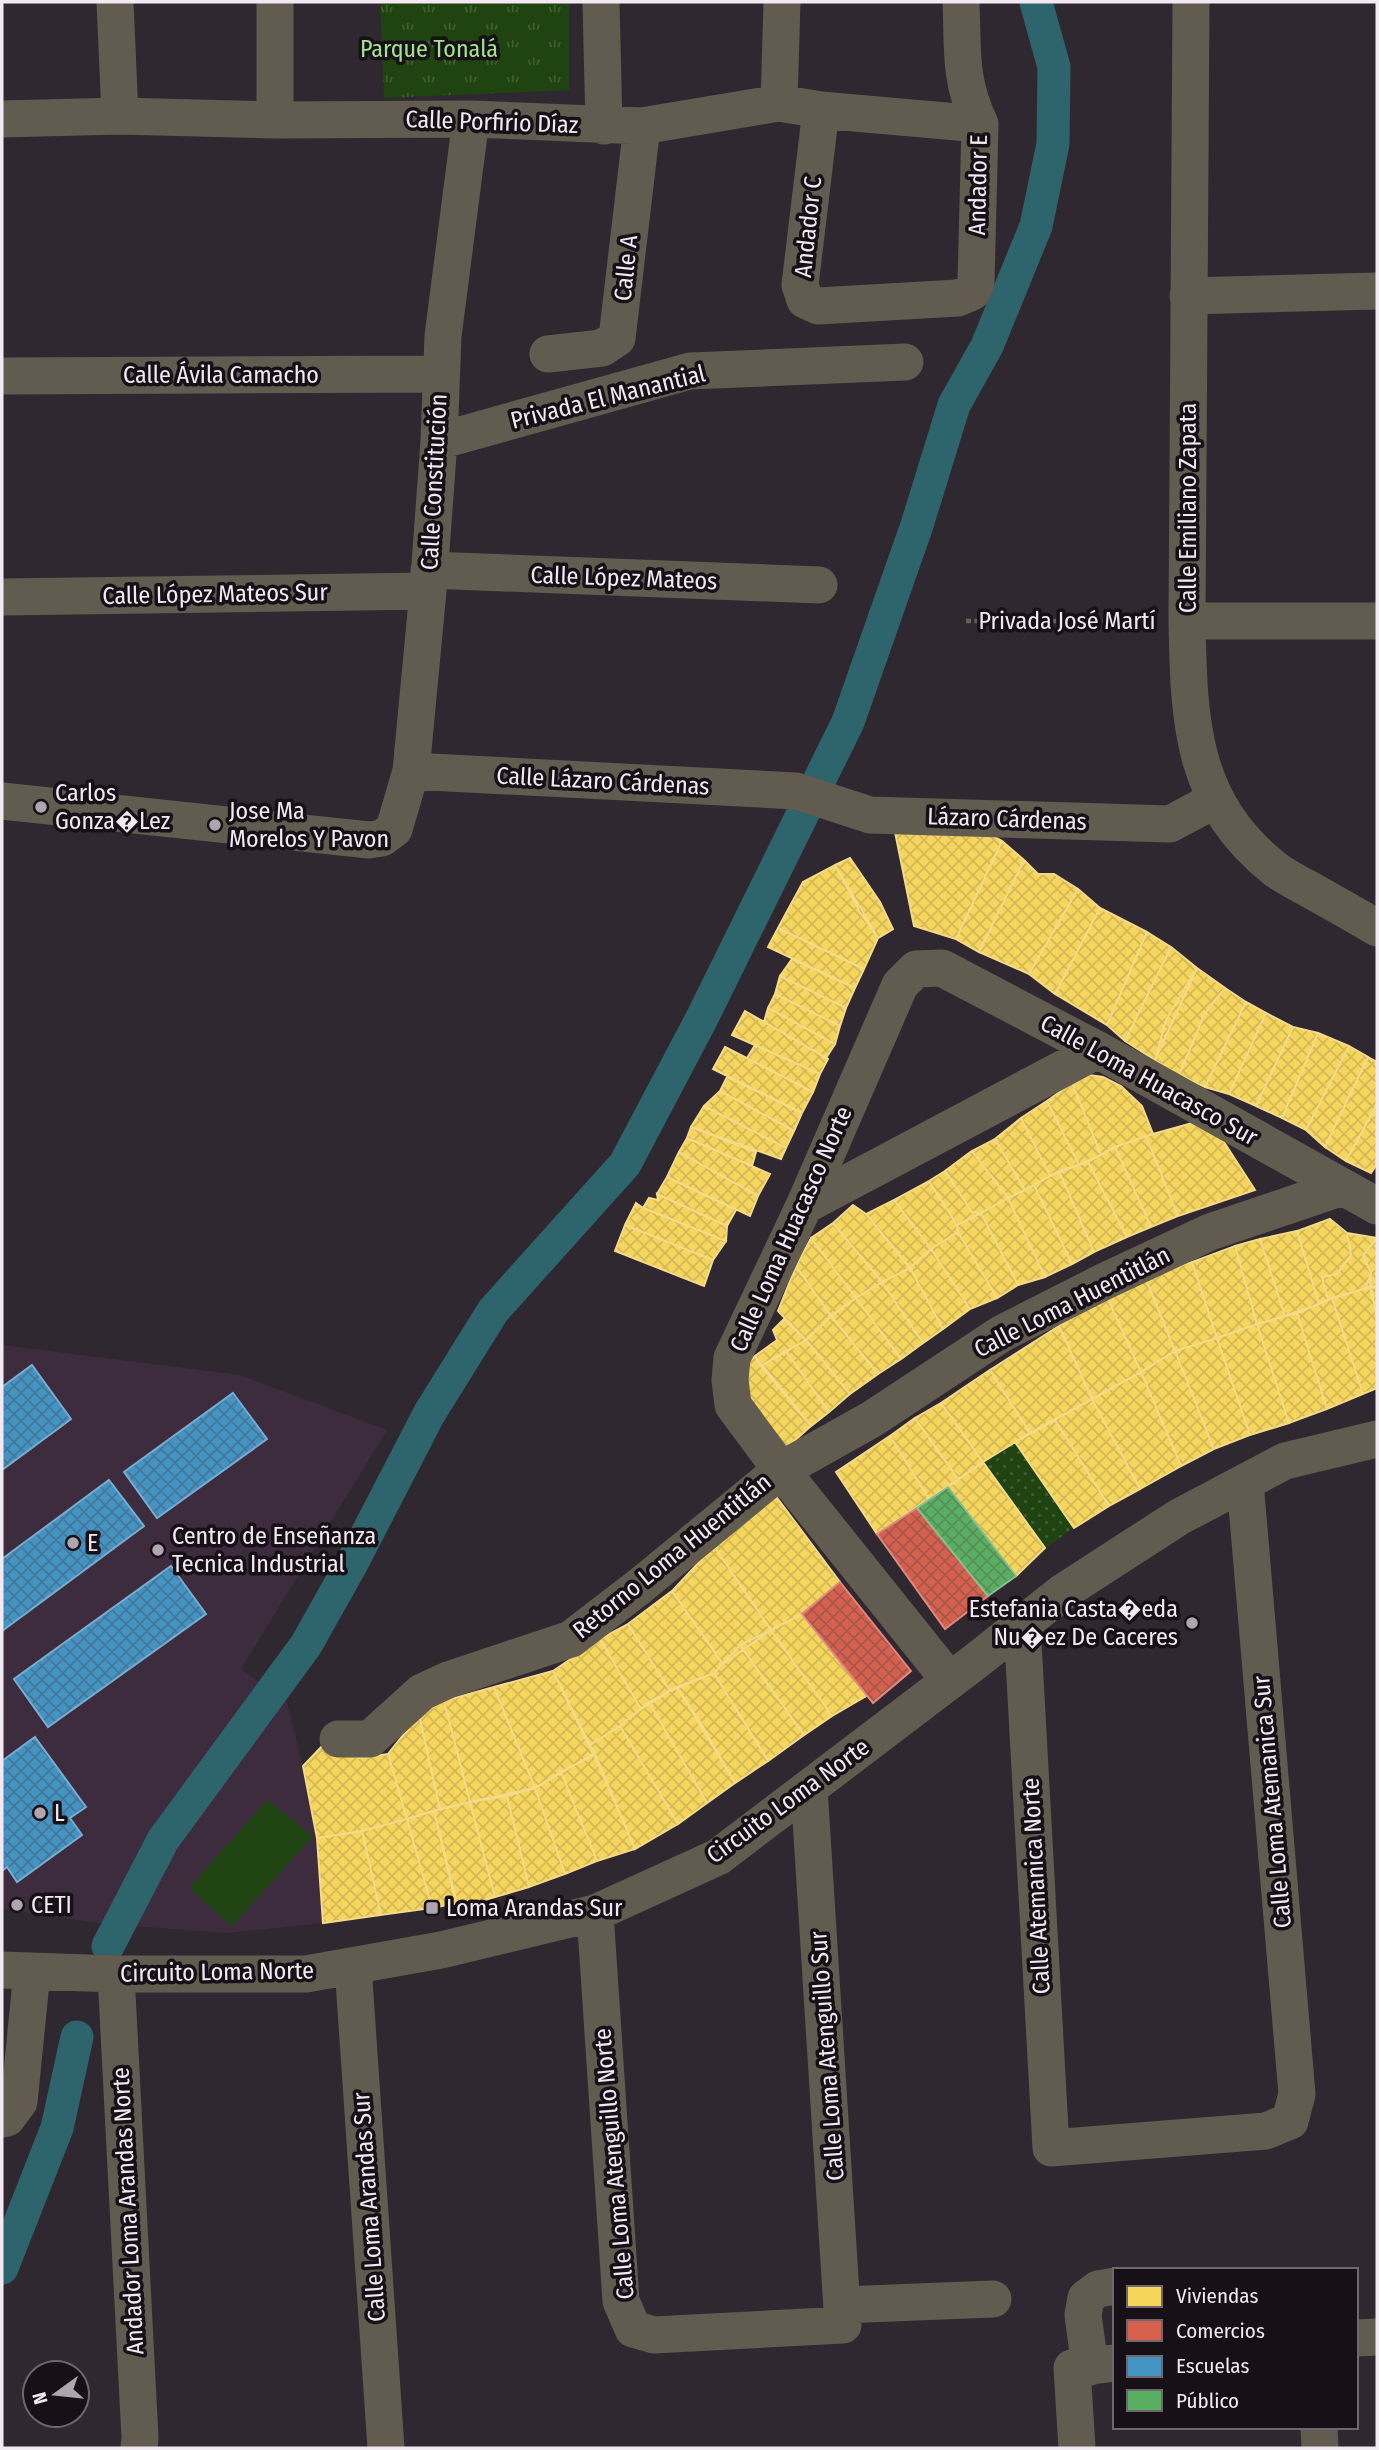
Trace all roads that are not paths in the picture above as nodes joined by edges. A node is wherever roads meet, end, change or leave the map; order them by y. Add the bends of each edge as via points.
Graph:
1 (115, 2) edge
2 (275, 2) edge
3 (601, 2) edge
4 (782, 2) edge
5 (961, 2) edge
6 (1191, 2) edge
7 (779, 103) junction
8 (821, 110) junction
9 (120, 116) junction
10 (2, 119) edge
11 (471, 119) junction
12 (275, 120) junction
13 (980, 124) junction
14 (604, 126) junction
15 (642, 126) junction
16 (1377, 290) edge
17 (972, 292) joint
18 (1188, 296) junction
19 (548, 354) dead end
20 (905, 362) dead end
21 (440, 374) junction
22 (2, 376) edge
23 (439, 441) junction
24 (429, 580) junction
25 (819, 585) dead end
26 (2, 597) edge
27 (1187, 621) junction
28 (1377, 621) edge
29 (411, 771) junction
30 (796, 791) joint
31 (1216, 800) junction
32 (2, 801) edge
33 (1377, 928) edge
34 (916, 969) joint
35 (1098, 1050) junction
36 (1343, 1187) junction
37 (804, 1206) junction
38 (1377, 1206) edge
39 (1377, 1439) edge
40 (781, 1470) junction
41 (1245, 1482) junction
42 (1022, 1624) junction
43 (950, 1681) junction
44 (338, 1739) dead end
45 (809, 1787) junction
46 (595, 1913) junction
47 (353, 1966) junction
48 (17, 1971) edge
49 (116, 1974) junction
50 (2, 2119) edge
51 (1051, 2148) joint
52 (1113, 2287) edge
53 (993, 2299) dead end
54 (843, 2315) junction
55 (1377, 2337) edge
56 (1358, 2338) edge
57 (1092, 2366) edge
58 (1319, 2429) edge
59 (139, 2448) edge
60 (386, 2448) edge
61 (1077, 2448) edge
62 (1320, 2448) edge

1 - 9 street
2 - 12 street
3 - 14 street
4 - 7 street
5 - 13 street, Andador E via 963,79
6 - 18 street, Calle Emiliano Zapata
7 - 8 street, Calle Porfirio Díaz
7 - 15 street, Calle Porfirio Díaz
8 - 13 street, Calle Porfirio Díaz
8 - 17 street, Andador C via 800,285 805,300 818,306 958,298
9 - 10 street, Calle Porfirio Díaz
9 - 12 street, Calle Porfirio Díaz
11 - 12 street, Calle Porfirio Díaz
11 - 14 street, Calle Porfirio Díaz
11 - 21 street, Calle Constitución
13 - 17 street, Andador E via 976,283
14 - 15 street, Calle Porfirio Díaz
15 - 19 street, Calle A via 617,338 602,348
16 - 18 street
18 - 27 street, Calle Emiliano Zapata
20 - 23 street, Privada El Manantial via 690,371
21 - 22 street, Calle Ávila Camacho
21 - 23 street, Calle Constitución
23 - 24 street, Calle Constitución
24 - 25 street, Calle López Mateos
24 - 26 street, Calle López Mateos Sur
24 - 29 street, Calle Constitución
27 - 28 street, Privada José Martí
27 - 31 street, Calle Emiliano Zapata via 1197,752
29 - 30 street, Calle Lázaro Cárdenas
29 - 32 street, Calle Constitución via 394,829 369,840
30 - 31 street, Lázaro Cárdenas via 870,815 1170,824
31 - 33 street, Calle Emiliano Zapata via 1229,824 1277,870
34 - 35 street, Calle Loma Huacasco Sur via 942,968
34 - 37 street, Calle Loma Huacasco Norte via 900,985
35 - 36 street, Calle Loma Huacasco Sur
35 - 37 street
36 - 38 street, Calle Loma Huacasco Sur
36 - 40 street, Calle Loma Huentitlán via 1210,1233 1104,1282 1001,1334 872,1419
37 - 40 street, Calle Loma Huacasco Norte via 732,1358 730,1380 733,1405
39 - 41 street, Circuito Loma Norte via 1285,1461
40 - 43 street, Calle Loma Huacasco Norte
40 - 44 street, Retorno Loma Huentitlán via 571,1639 422,1692 370,1739
41 - 42 street, Circuito Loma Norte via 1179,1517
41 - 51 street, Calle Loma Atemanica Sur via 1297,2094 1290,2120 1266,2131
42 - 43 street, Circuito Loma Norte
42 - 51 street, Calle Atemanica Norte
43 - 45 street, Circuito Loma Norte
45 - 46 street, Circuito Loma Norte via 718,1857
45 - 54 street, Calle Loma Atenguillo Sur
46 - 47 street, Circuito Loma Norte
46 - 54 street, Calle Loma Atenguillo Norte via 621,2301 634,2329 654,2335
47 - 49 street, Circuito Loma Norte via 306,1974
47 - 60 street, Calle Loma Arandas Sur
48 - 49 street, Circuito Loma Norte
48 - 50 street via 19,2102
49 - 59 street, Andador Loma Arandas Norte
52 - 57 street via 1098,2289 1086,2298 1083,2315
53 - 54 street, Calle Loma Atenguillo Norte
55 - 56 street
57 - 61 street
58 - 62 street

